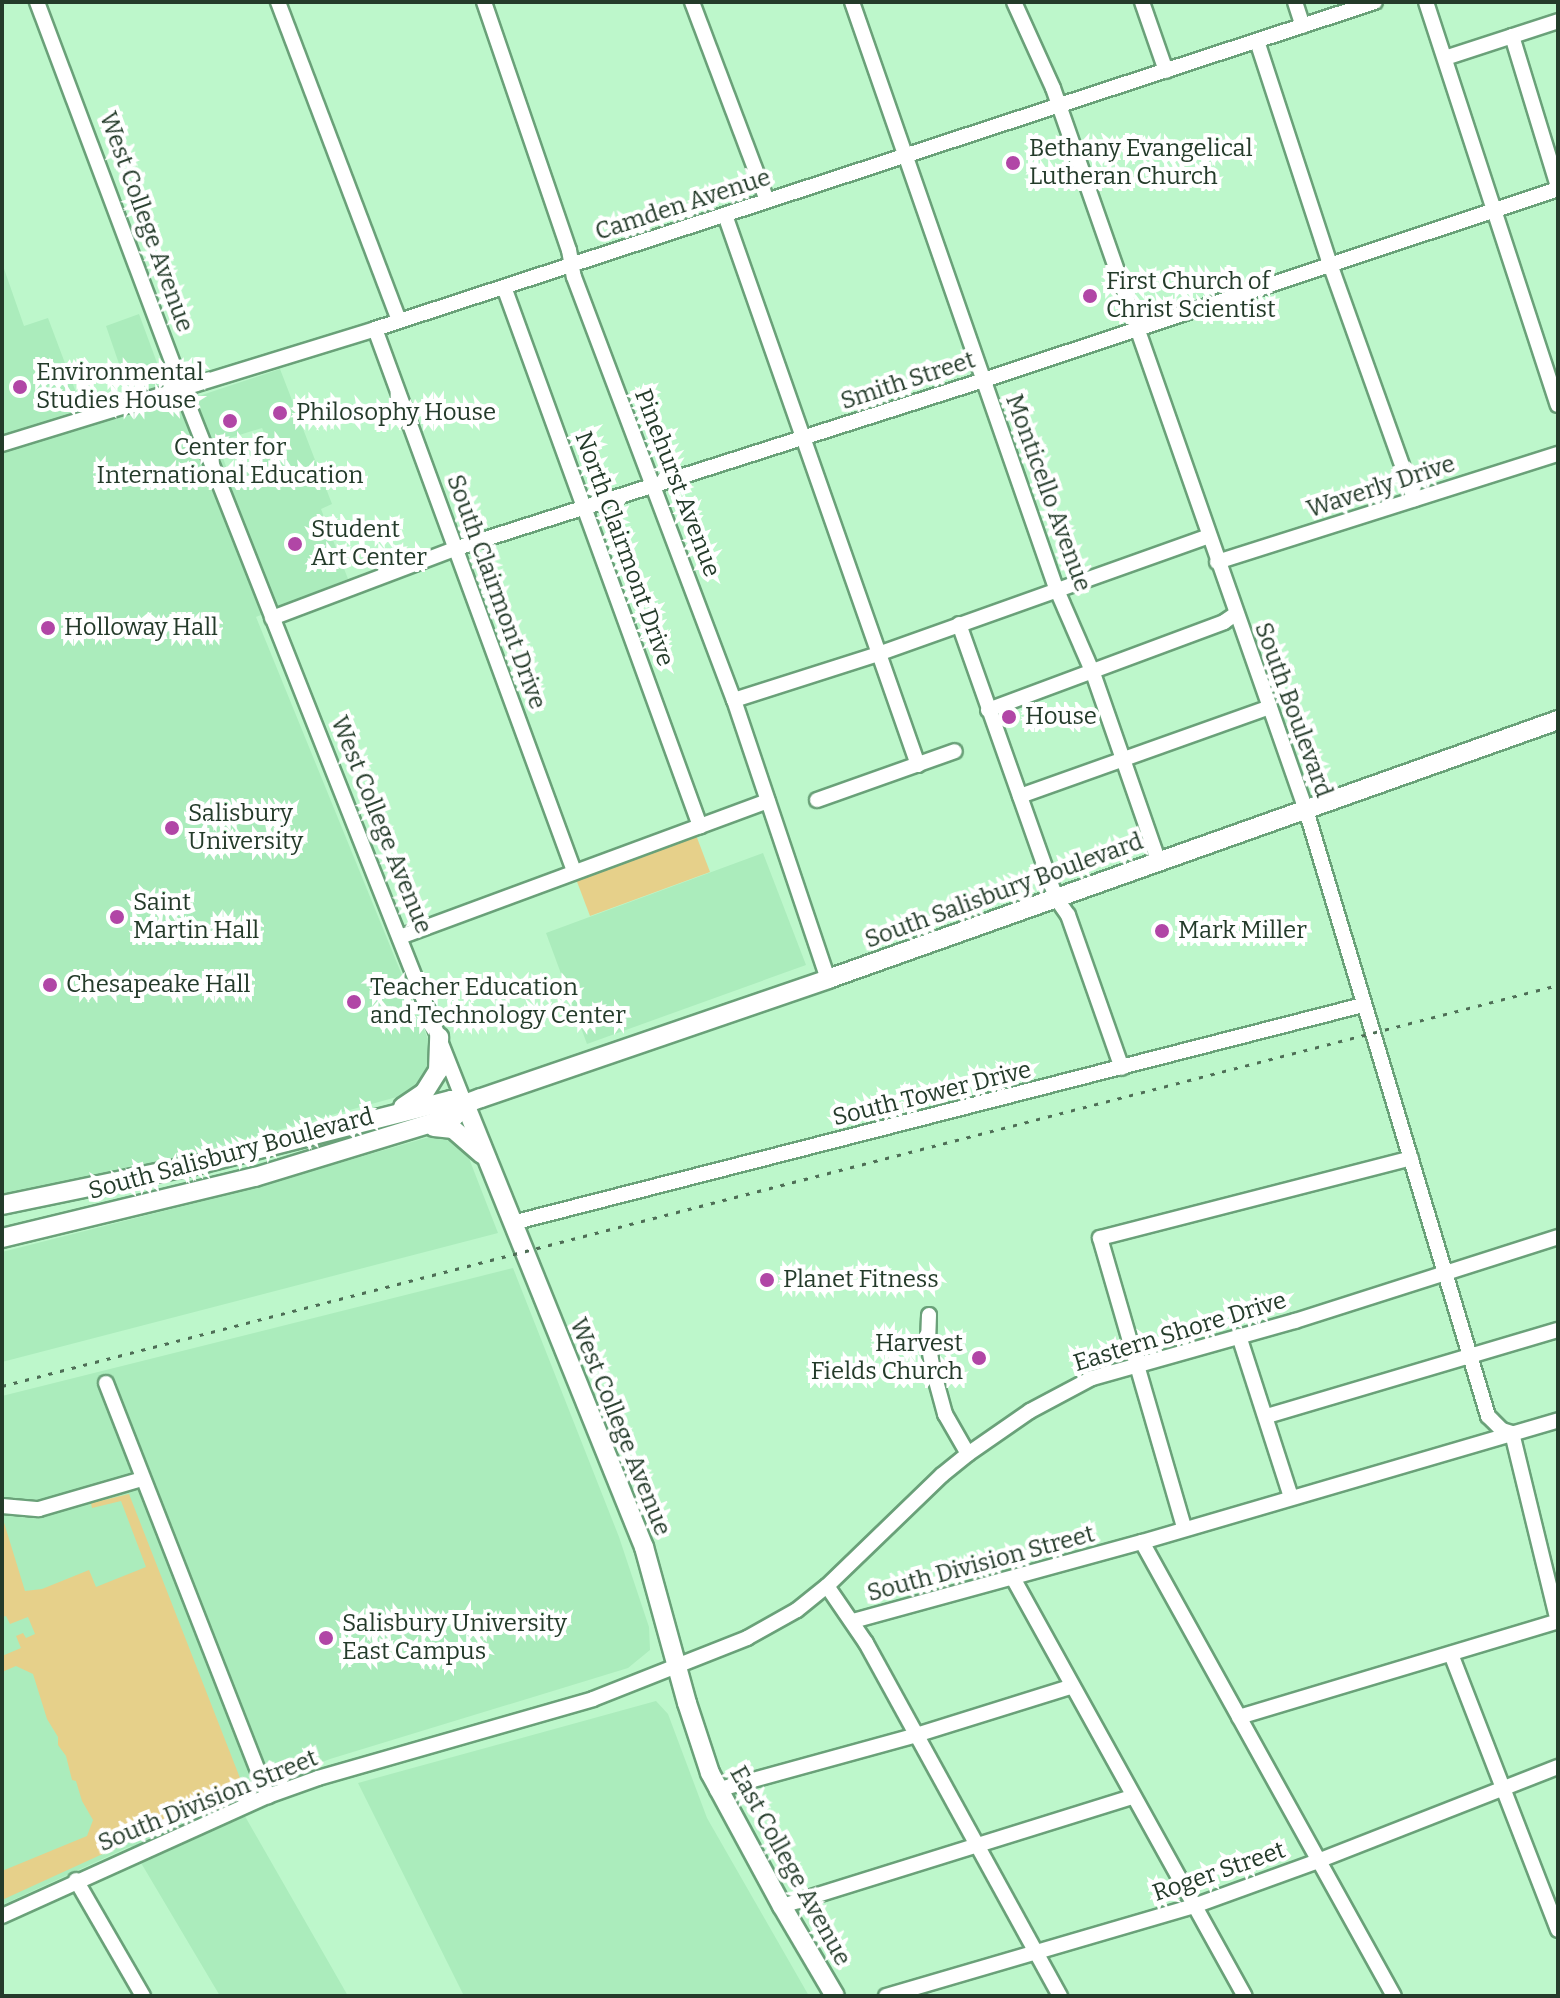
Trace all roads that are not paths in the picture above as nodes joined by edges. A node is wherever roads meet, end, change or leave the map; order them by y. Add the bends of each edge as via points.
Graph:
1 (37, 2) edge
2 (278, 2) edge
3 (484, 2) edge
4 (692, 2) edge
5 (852, 2) edge
6 (1014, 2) edge
7 (1142, 2) edge
8 (1295, 2) edge
9 (1375, 2) edge
10 (1426, 2) edge
11 (1558, 21) edge
12 (1303, 26) junction
13 (1512, 36) junction
14 (1257, 41) junction
15 (1445, 58) junction
16 (1166, 71) junction
17 (1058, 105) junction
18 (905, 155) junction
19 (1558, 188) edge
20 (767, 200) junction
21 (1497, 210) junction
22 (725, 215) junction
23 (572, 264) junction
24 (1330, 264) junction
25 (504, 287) junction
26 (399, 321) junction
27 (1135, 328) junction
28 (375, 329) junction
29 (984, 380) junction
30 (182, 389) junction
31 (1558, 405) edge
32 (804, 436) junction
33 (2, 444) edge
34 (1558, 454) edge
35 (655, 485) junction
36 (1414, 499) junction
37 (586, 507) junction
38 (1207, 537) junction
39 (457, 548) junction
40 (1217, 562) junction
41 (1056, 588) junction
42 (1234, 615) junction
43 (272, 618) junction
44 (959, 624) junction
45 (878, 654) junction
46 (1093, 673) junction
47 (734, 700) junction
48 (1270, 707) junction
49 (988, 710) junction
50 (1558, 720) edge
51 (955, 751) dead end
52 (1122, 759) junction
53 (918, 765) junction
54 (1020, 796) junction
55 (817, 800) dead end
56 (768, 801) junction
57 (1306, 810) junction
58 (700, 826) junction
59 (1159, 862) junction
60 (574, 871) junction
61 (1056, 898) junction
62 (400, 937) junction
63 (828, 979) junction
64 (1363, 1005) junction
65 (439, 1037) junction
66 (1122, 1068) junction
67 (465, 1104) junction
68 (392, 1115) junction
69 (420, 1127) junction
70 (1411, 1158) junction
71 (487, 1159) junction
72 (204, 1163) junction
73 (2, 1205) edge
74 (134, 1206) junction
75 (512, 1223) junction
76 (1558, 1237) edge
77 (2, 1238) edge
78 (1447, 1271) junction
79 (929, 1315) dead end
80 (1558, 1330) edge
81 (1239, 1336) junction
82 (1470, 1357) junction
83 (1137, 1364) junction
84 (106, 1383) dead end
85 (1267, 1416) junction
86 (1558, 1420) edge
87 (1512, 1433) junction
88 (968, 1454) junction
89 (142, 1479) junction
90 (1291, 1497) junction
91 (2, 1506) edge
92 (1184, 1527) junction
93 (1142, 1542) junction
94 (1013, 1578) junction
95 (827, 1586) junction
96 (853, 1621) junction
97 (1558, 1621) edge
98 (1451, 1654) junction
99 (678, 1666) junction
100 (1070, 1687) junction
101 (1239, 1717) junction
102 (916, 1735) junction
103 (1558, 1767) edge
104 (1501, 1789) junction
105 (717, 1790) junction
106 (268, 1796) junction
107 (1132, 1797) junction
108 (976, 1844) junction
109 (1318, 1861) junction
110 (76, 1880) junction
111 (782, 1906) junction
112 (1194, 1906) junction
113 (2, 1916) edge
114 (1558, 1930) edge
115 (1036, 1954) junction
116 (143, 1996) edge
117 (835, 1996) edge
118 (886, 1996) edge
119 (1060, 1996) edge
120 (1245, 1996) edge
121 (1394, 1996) edge

1 - 30 street, West College Avenue
2 - 26 street
3 - 23 street, Pinehurst Avenue
4 - 20 street
5 - 18 street, Monticello Avenue
6 - 17 street, South Boulevard
7 - 16 street
8 - 12 street
9 - 12 street, Camden Avenue
10 - 15 street
11 - 13 street
12 - 14 street, Camden Avenue
13 - 15 street
13 - 19 street
14 - 16 street, Camden Avenue
14 - 24 street
15 - 21 street
16 - 17 street, Camden Avenue
17 - 18 street, Camden Avenue
17 - 27 street, South Boulevard
18 - 20 street, Camden Avenue
18 - 29 street, Monticello Avenue
19 - 21 street, Smith Street
20 - 22 street, Camden Avenue
21 - 24 street, Smith Street
21 - 31 street
22 - 23 street, Camden Avenue
22 - 32 street
23 - 25 street, Camden Avenue
23 - 35 street, Pinehurst Avenue
24 - 27 street, Smith Street
24 - 36 street
25 - 26 street, Camden Avenue
25 - 37 street, North Clairmont Drive
26 - 28 street, Camden Avenue
27 - 29 street, Smith Street
27 - 38 street, South Boulevard
28 - 30 street, Camden Avenue
28 - 39 street, South Clairmont Drive
29 - 32 street, Smith Street
29 - 41 street, Monticello Avenue
30 - 33 street, Camden Avenue
30 - 43 street, West College Avenue
32 - 35 street, Smith Street
32 - 45 street
34 - 36 street, Waverly Drive
35 - 37 street, Smith Street
35 - 47 street, Pinehurst Avenue
36 - 40 street, Waverly Drive
37 - 39 street, Smith Street
37 - 58 street, North Clairmont Drive
38 - 40 street, South Boulevard
38 - 41 street
39 - 43 street, Smith Street
39 - 60 street, South Clairmont Drive
40 - 42 street, South Boulevard
41 - 44 street
41 - 46 street, Monticello Avenue
42 - 46 street
42 - 48 street, South Boulevard
43 - 62 street, West College Avenue
44 - 45 street
44 - 49 street
45 - 47 street
45 - 53 street
46 - 49 street
46 - 52 street, Monticello Avenue
47 - 56 street, Pinehurst Avenue
48 - 52 street
48 - 57 street, South Boulevard
49 - 54 street
50 - 57 main road, South Salisbury Boulevard
51 - 53 street
52 - 54 street
52 - 59 street, Monticello Avenue
53 - 55 street
54 - 61 street
56 - 58 street
56 - 63 street, Pinehurst Avenue
57 - 59 main road, South Salisbury Boulevard
57 - 64 street, South Boulevard
58 - 60 street
59 - 61 main road, South Salisbury Boulevard
60 - 62 street
61 - 63 main road, South Salisbury Boulevard
61 - 66 street via 1073,930
62 - 65 street, West College Avenue
63 - 67 main road, South Salisbury Boulevard
64 - 66 street, South Tower Drive
64 - 70 street, South Boulevard
65 - 67 street, West College Avenue
65 - 68 main road via 438,1071 424,1093
66 - 75 street, South Tower Drive
67 - 68 main road, South Salisbury Boulevard via 451,1100
67 - 69 main road, South Salisbury Boulevard via 455,1116
67 - 71 main road, West College Avenue
68 - 72 main road, South Salisbury Boulevard
69 - 71 main road via 453,1129
69 - 74 main road, South Salisbury Boulevard via 255,1177
70 - 78 street, South Boulevard
70 - 83 street via 1100,1238
71 - 75 main road, West College Avenue
72 - 73 main road, South Salisbury Boulevard
72 - 74 main road via 207,1173 200,1179 155,1190
74 - 77 main road, South Salisbury Boulevard
75 - 99 main road, West College Avenue via 635,1523
76 - 78 street, Eastern Shore Drive
78 - 81 street, Eastern Shore Drive
78 - 82 street, South Boulevard
79 - 88 street via 928,1342 945,1414
80 - 82 street
81 - 83 street, Eastern Shore Drive
81 - 85 street
82 - 85 street
82 - 87 street, South Boulevard via 1488,1416
83 - 88 street, Eastern Shore Drive via 1062,1392
83 - 92 street
84 - 89 street
85 - 90 street
86 - 87 street, South Division Street
87 - 90 street, South Division Street
87 - 97 street
88 - 95 street, Eastern Shore Drive
89 - 91 street via 39,1509
89 - 106 street
90 - 92 street, South Division Street
92 - 93 street, South Division Street
93 - 94 street, South Division Street
93 - 101 street
94 - 96 street, South Division Street
94 - 100 street
95 - 96 street, South Division Street
95 - 99 street, South Division Street via 758,1632
96 - 102 street
97 - 98 street
98 - 101 street
98 - 104 street
99 - 105 main road, East College Avenue
99 - 106 street, South Division Street via 593,1699
100 - 102 street
100 - 107 street
101 - 109 street
102 - 105 street
102 - 108 street
103 - 104 street, Roger Street
104 - 109 street, Roger Street
104 - 114 street
105 - 111 main road, East College Avenue
106 - 110 street, South Division Street
107 - 108 street
107 - 112 street
108 - 111 street
108 - 115 street
109 - 112 street, Roger Street
109 - 121 street
110 - 113 street, South Division Street
110 - 116 street
111 - 117 main road, East College Avenue
112 - 115 street, Roger Street
112 - 120 street
115 - 118 street, Roger Street
115 - 119 street

